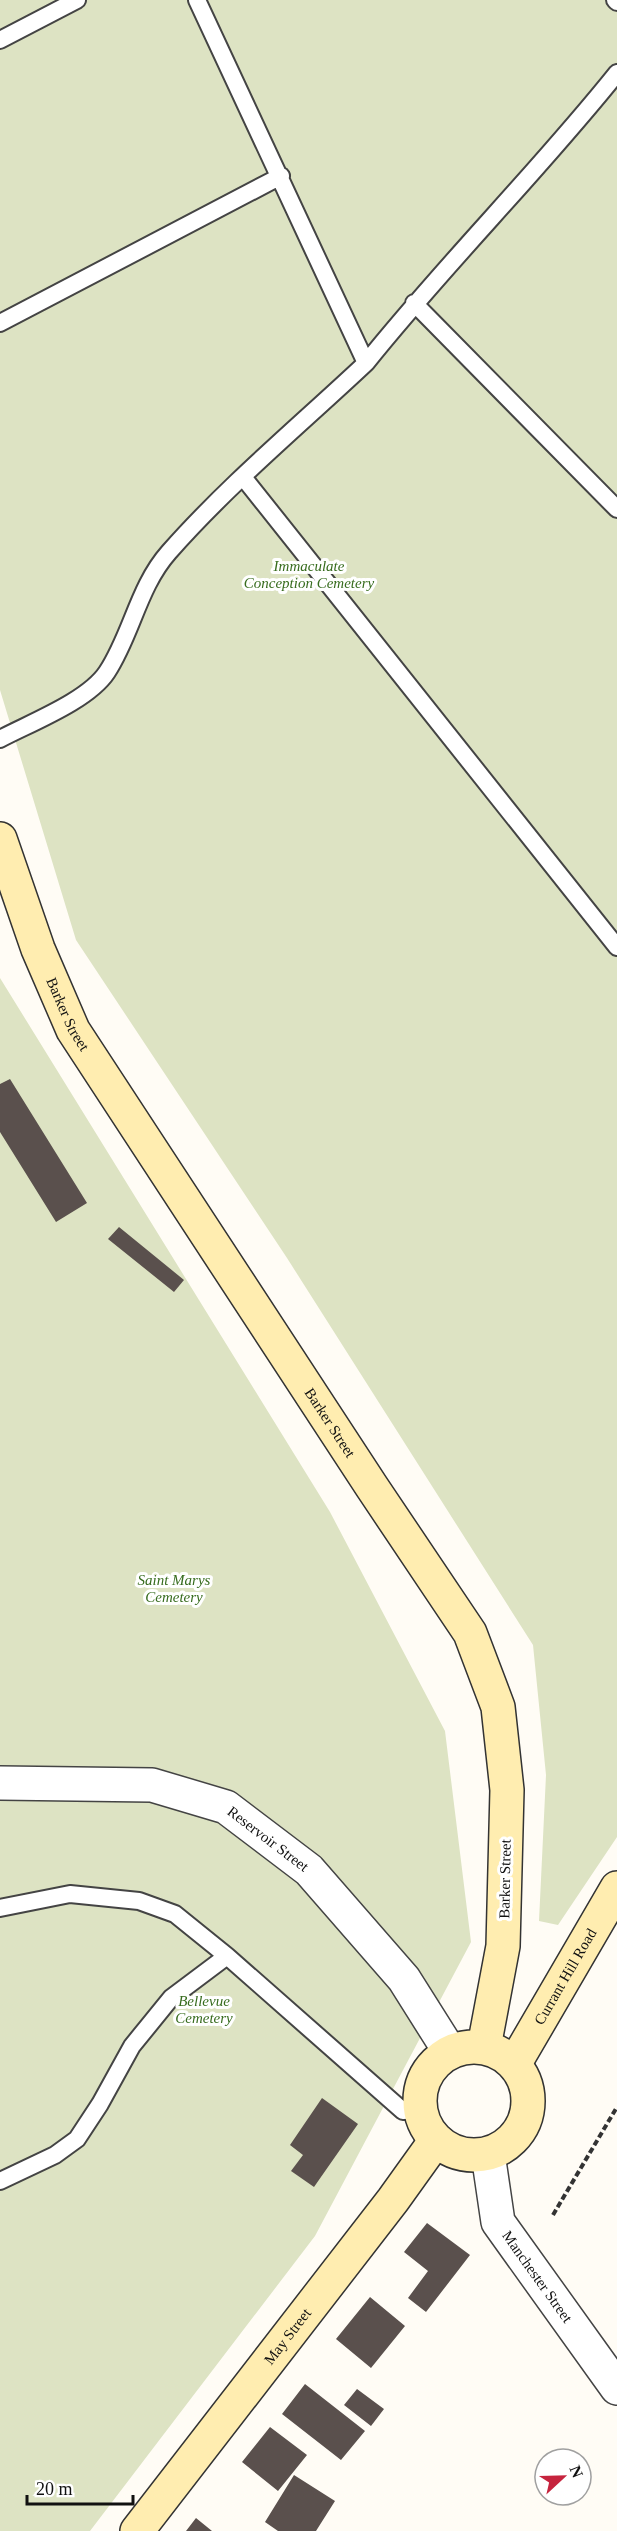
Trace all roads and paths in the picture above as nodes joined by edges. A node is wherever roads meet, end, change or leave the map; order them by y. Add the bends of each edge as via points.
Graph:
1 (77, 0) edge
2 (197, 0) edge
3 (0, 40) edge
4 (617, 73) edge
5 (280, 176) junction
6 (414, 303) junction
7 (0, 323) edge
8 (366, 363) junction
9 (243, 477) junction
10 (617, 509) edge
11 (0, 739) edge
12 (0, 839) edge
13 (617, 947) edge
14 (2, 1778) edge
15 (617, 1888) edge
16 (0, 1908) edge
17 (227, 1956) junction
18 (484, 2047) junction
19 (450, 2052) junction
20 (515, 2063) junction
21 (617, 2107) edge
22 (420, 2110) junction
23 (436, 2140) junction
24 (488, 2154) junction
25 (0, 2181) edge
26 (553, 2215) dead end
27 (617, 2388) edge
28 (137, 2531) edge

1 - 3 lane
2 - 5 lane
4 - 6 lane via 564,139
5 - 7 lane
5 - 8 lane
6 - 8 lane
6 - 10 lane
8 - 9 lane
9 - 11 lane via 167,553 138,601 106,674 81,696
9 - 13 lane
12 - 18 main road, Barker Street via 38,949 73,1030 470,1633 498,1707 507,1790 503,1946
14 - 19 street, Reservoir Street via 152,1785 226,1807 309,1870 404,1979
15 - 20 main road, Currant Hill Road
16 - 17 lane via 70,1894 139,1901 175,1914
17 - 22 lane via 403,2111
17 - 25 lane via 171,1998 132,2046 77,2139 55,2155
18 - 19 main road via 467,2046
18 - 20 main road
19 - 22 main road via 436,2061 426,2075 420,2092
20 - 24 main road via 527,2088 527,2116 519,2133
21 - 26 path
22 - 23 main road
23 - 24 main road via 451,2151 469,2156
23 - 28 main road, May Street
24 - 27 street, Manchester Street via 498,2222

